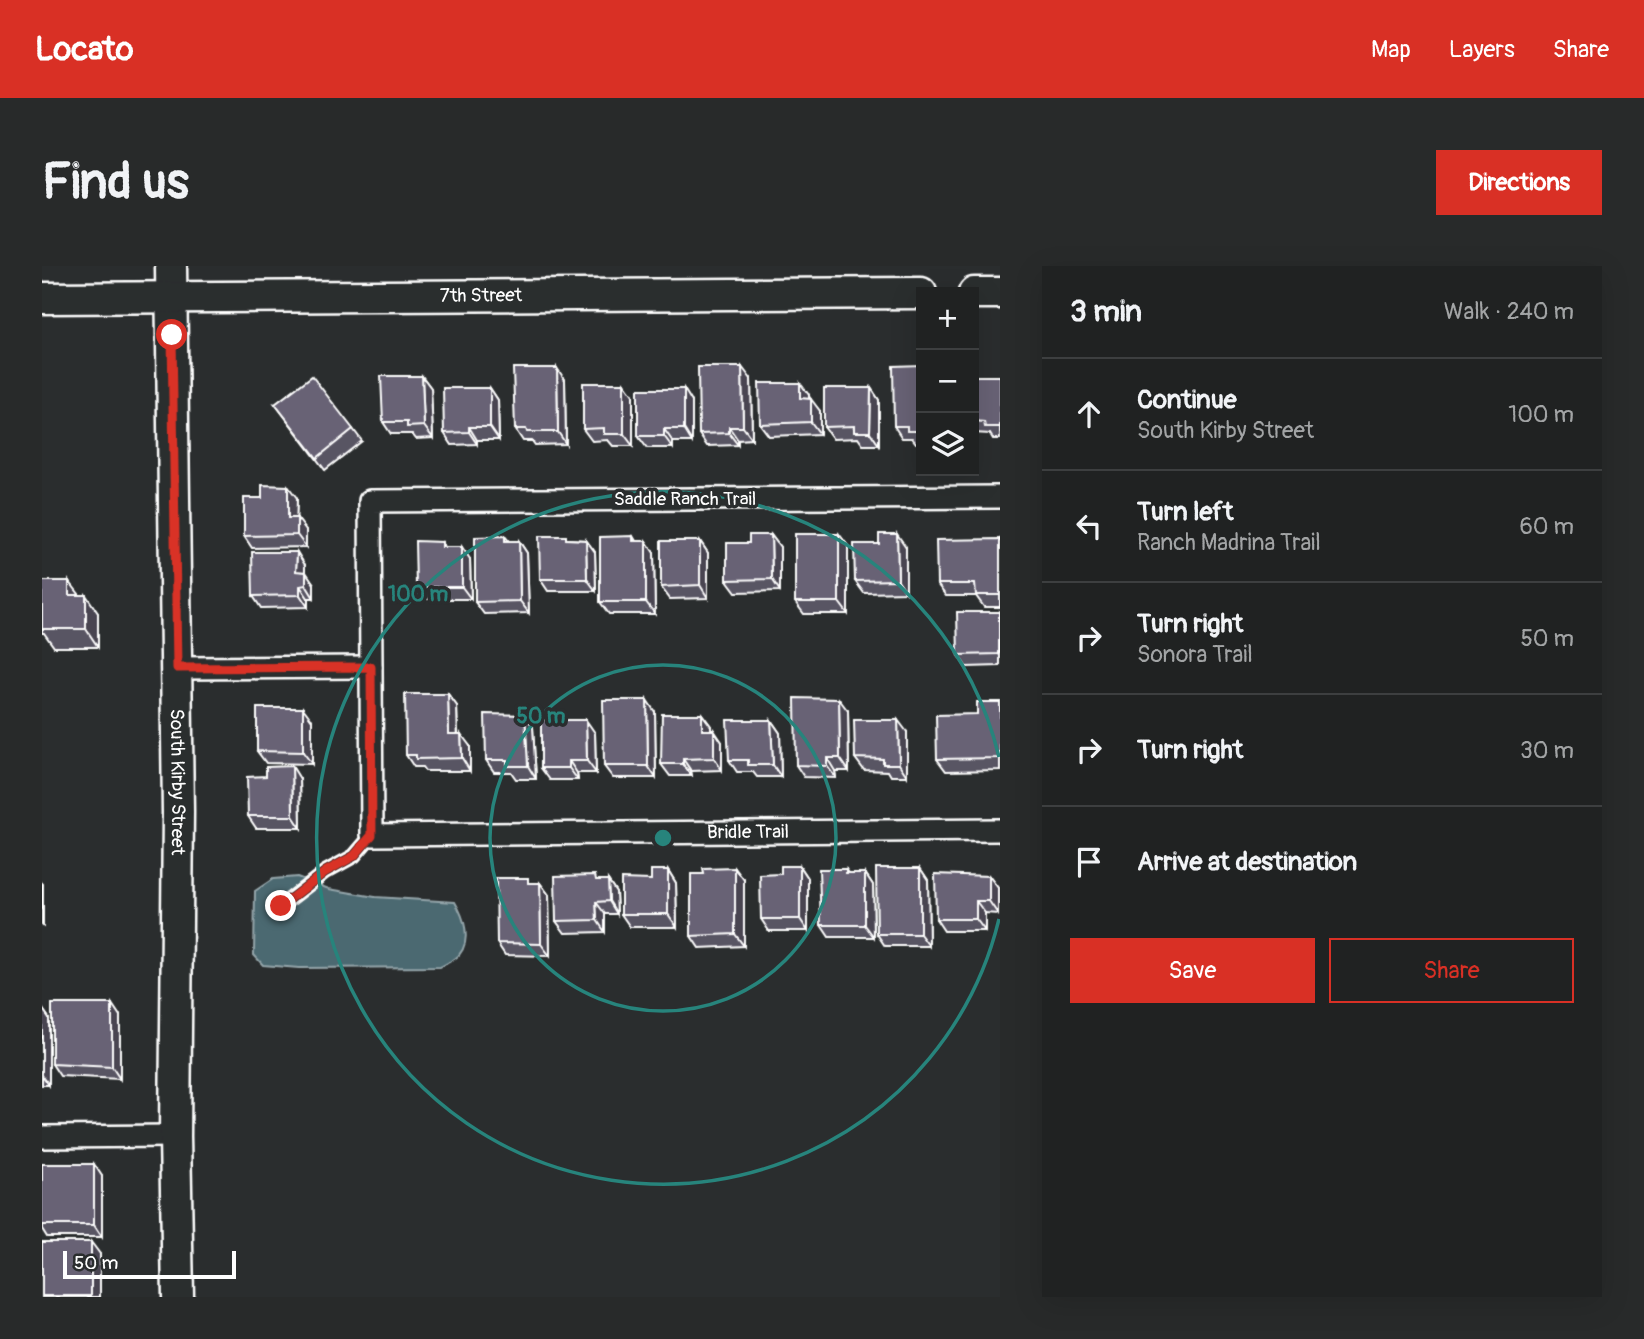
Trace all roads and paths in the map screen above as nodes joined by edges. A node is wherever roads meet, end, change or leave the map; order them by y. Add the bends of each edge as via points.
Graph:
1 (171, 266) edge
2 (916, 293) edge
3 (979, 293) edge
4 (1000, 293) edge
5 (42, 298) edge
6 (171, 299) junction
7 (1000, 497) edge
8 (371, 667) junction
9 (177, 668) junction
10 (1000, 830) edge
11 (372, 835) junction
12 (281, 906) dead end
13 (175, 1136) junction
14 (42, 1137) edge
15 (177, 1297) edge

1 - 6 street, South Kirby Street
2 - 6 street, 7th Street
3 - 4 street
5 - 6 street, 7th Street
6 - 9 street, South Kirby Street
7 - 8 street, Saddle Ranch Trail via 370,501
8 - 9 street
8 - 11 street
9 - 13 street, South Kirby Street
10 - 11 street, Bridle Trail
11 - 12 lane via 354,856
13 - 14 street
13 - 15 street, South Kirby Street

